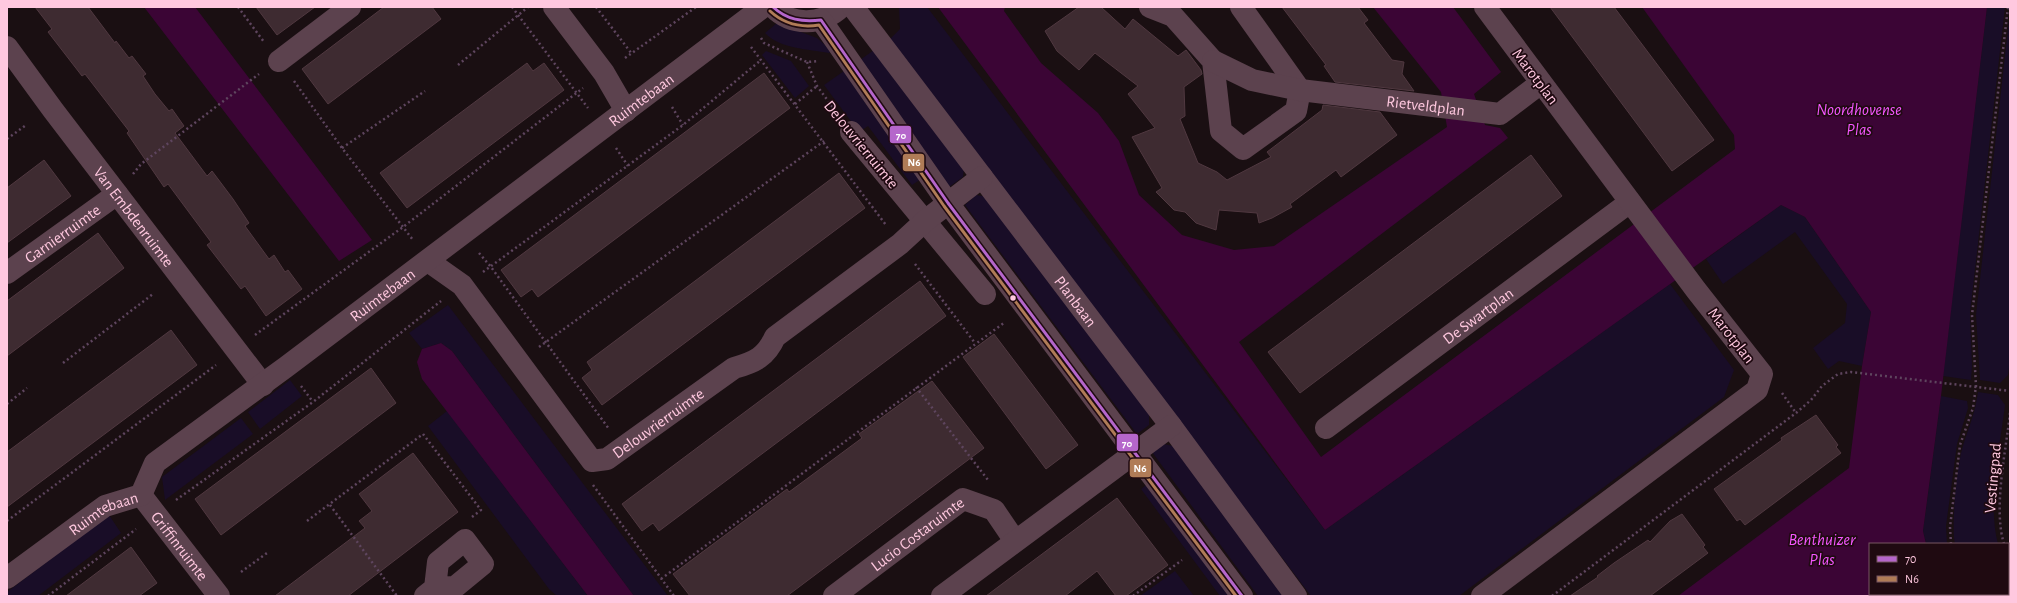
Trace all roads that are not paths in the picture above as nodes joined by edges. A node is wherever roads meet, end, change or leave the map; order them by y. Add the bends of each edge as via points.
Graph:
1 (350, 7) edge
2 (554, 7) edge
3 (763, 7) edge
4 (773, 7) edge
5 (841, 7) edge
6 (853, 7) edge
7 (1150, 7) edge
8 (1241, 7) edge
9 (1484, 7) edge
10 (1175, 11) edge
11 (822, 20) junction
12 (7, 47) edge
13 (1213, 61) junction
14 (270, 66) road end
15 (1541, 83) junction
16 (1300, 90) junction
17 (626, 111) junction
18 (851, 132) road end
19 (982, 177) junction
20 (117, 194) junction
21 (948, 203) junction
22 (1633, 206) junction
23 (925, 222) junction
24 (428, 261) junction
25 (7, 273) edge
26 (985, 294) dead end
27 (263, 385) junction
28 (1171, 426) junction
29 (1326, 428) dead end
30 (1135, 453) junction
31 (140, 495) junction
32 (1015, 541) junction
33 (7, 578) edge
34 (430, 592) edge
35 (219, 596) edge
36 (834, 596) edge
37 (942, 596) edge
38 (1242, 596) edge
39 (1296, 596) edge
40 (1482, 596) edge

1 - 14 street
2 - 17 street via 604,73
3 - 17 street, Ruimtebaan
4 - 11 street via 787,18 798,21
5 - 11 street
6 - 19 street, Planbaan
7 - 10 street, Rietveldplan
8 - 16 street
9 - 15 street, Marotplan
10 - 13 street, Rietveldplan
11 - 21 street
12 - 20 street, Van Embdenruimte
13 - 16 street, Rietveldplan via 1252,80
13 - 16 street via 1221,131 1243,149 1296,111
15 - 16 street, Rietveldplan via 1500,114
15 - 22 street, Marotplan
17 - 24 street, Ruimtebaan
18 - 23 street, Delouvrierruimte
19 - 21 street, Delouvrierruimte
19 - 28 street, Planbaan
20 - 25 street, Garnierruimte
20 - 27 street, Van Embdenruimte
21 - 23 street, Delouvrierruimte
21 - 30 street
22 - 29 street, De Swartplan
22 - 40 street, Marotplan via 1762,374 1757,390
23 - 24 street, Delouvrierruimte via 900,244 775,337 769,350 752,363 734,368 607,459 592,461 462,286
23 - 26 street, Delouvrierruimte
24 - 27 street, Ruimtebaan
27 - 31 street, Ruimtebaan via 155,463
28 - 30 street
28 - 39 street, Planbaan
30 - 32 street
30 - 38 street
31 - 33 street, Ruimtebaan via 105,506
31 - 35 street, Griffinruimte
32 - 36 street, Lucio Costaruimte via 994,510 963,499
32 - 37 street
34 - 34 street via 438,562 465,540 483,564 455,587

